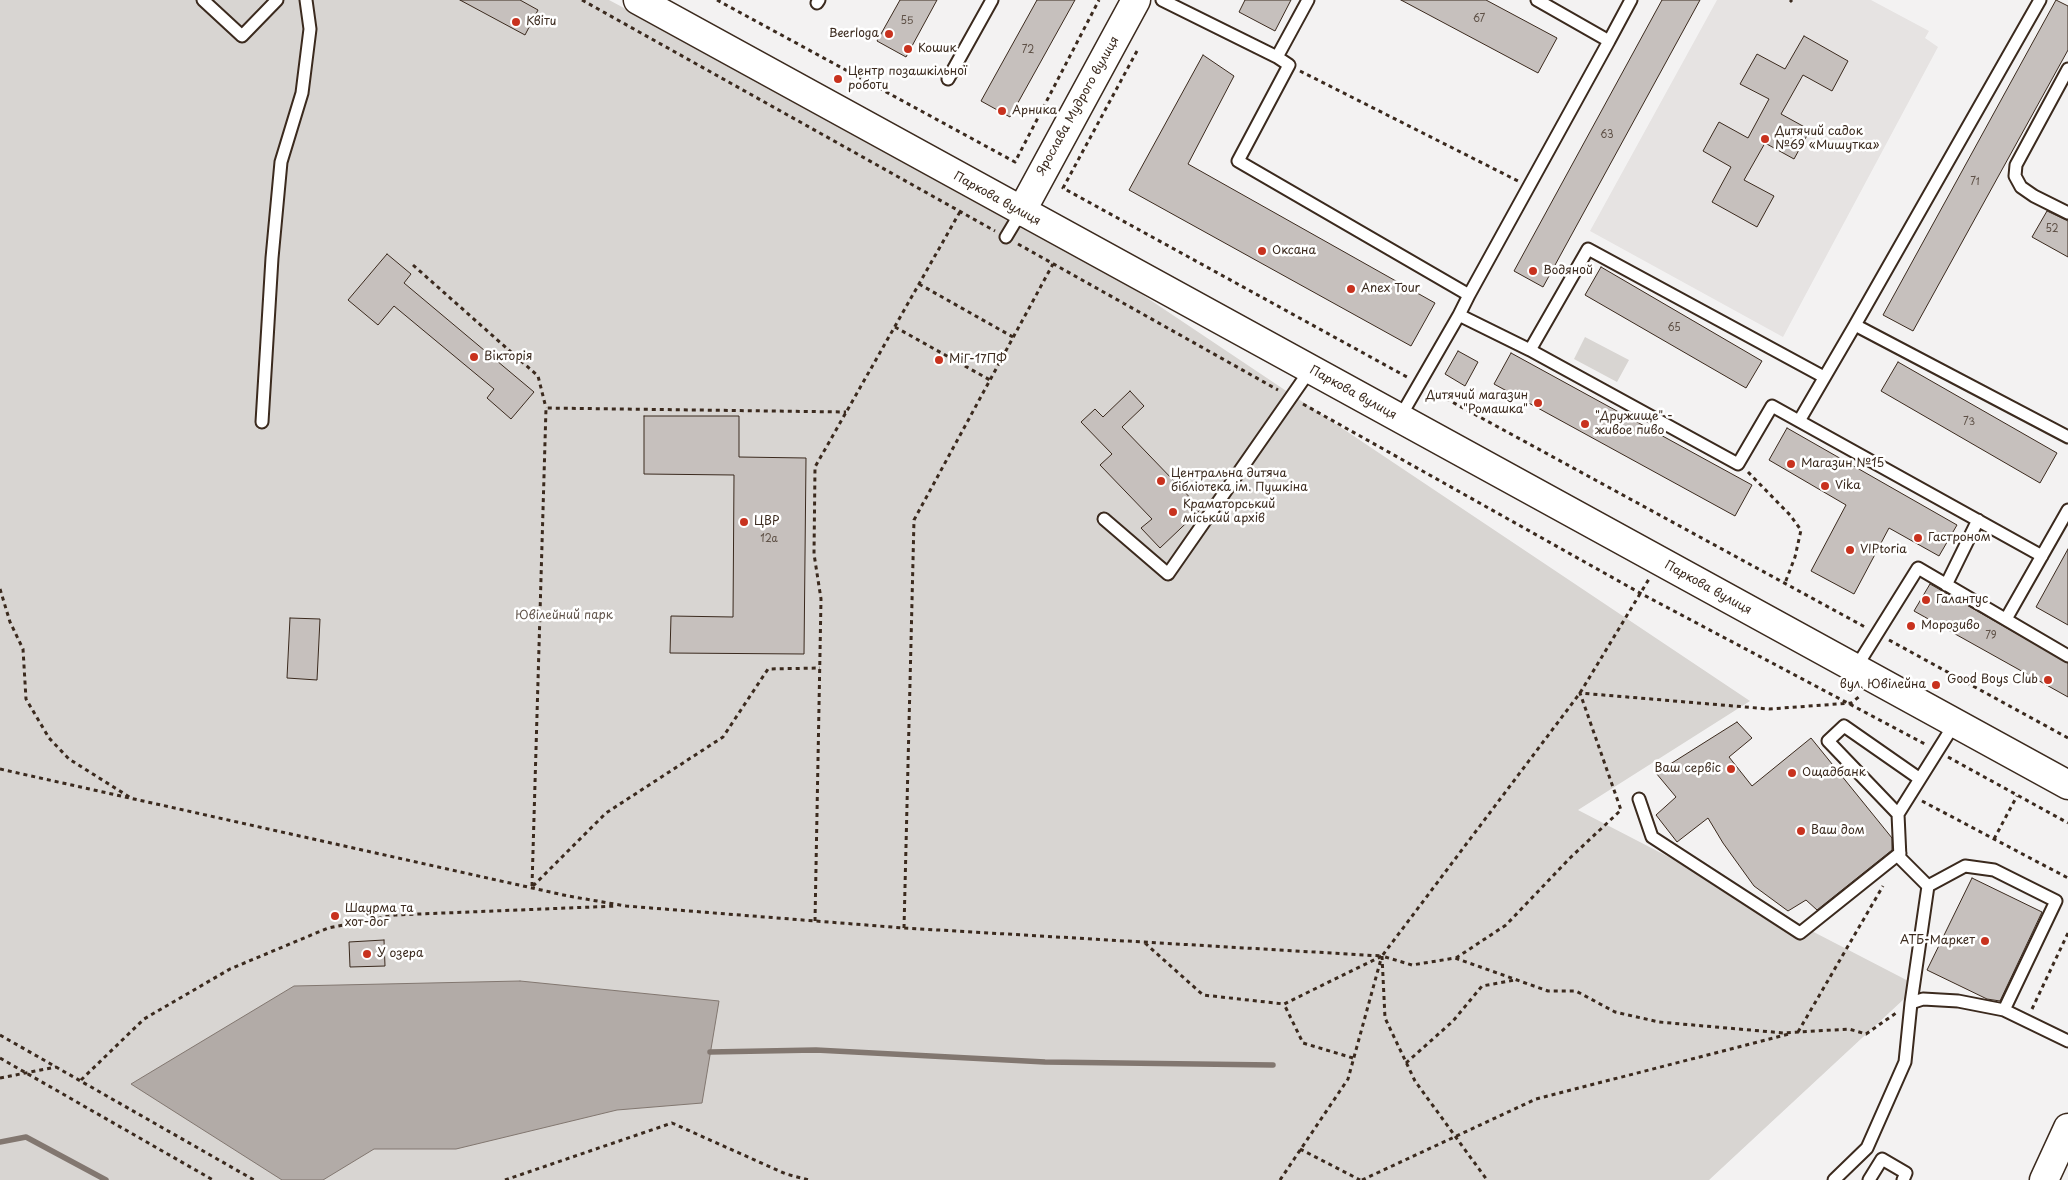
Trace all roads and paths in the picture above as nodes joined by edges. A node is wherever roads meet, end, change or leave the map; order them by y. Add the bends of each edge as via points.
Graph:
1 (203, 0) edge
2 (277, 0) edge
3 (306, 0) edge
4 (582, 0) edge
5 (638, 0) edge
6 (717, 0) edge
7 (992, 0) edge
8 (1099, 0) edge
9 (1136, 0) edge
10 (1162, 0) edge
11 (1308, 0) edge
12 (1537, 0) edge
13 (1631, 0) edge
14 (2040, 0) edge
15 (1610, 41) junction
16 (1140, 43) dead end
17 (1277, 57) junction
18 (1289, 65) junction
19 (2068, 69) edge
20 (948, 79) dead end
21 (1530, 187) junction
22 (1021, 212) junction
23 (2068, 213) edge
24 (1006, 237) dead end
25 (413, 265) dead end
26 (919, 284) junction
27 (1469, 294) junction
28 (1459, 315) junction
29 (1855, 325) junction
30 (895, 327) junction
31 (1013, 338) junction
32 (1530, 350) junction
33 (1310, 370) junction
34 (1824, 377) junction
35 (990, 380) junction
36 (1420, 384) junction
37 (1290, 397) junction
38 (546, 408) junction
39 (846, 412) junction
40 (1400, 419) junction
41 (1799, 421) junction
42 (262, 422) dead end
43 (2068, 437) edge
44 (1738, 464) junction
45 (2068, 510) edge
46 (1104, 519) dead end
47 (1978, 520) junction
48 (2042, 556) junction
49 (1660, 562) junction
50 (1785, 583) junction
51 (1946, 585) junction
52 (0, 589) edge
53 (1640, 593) junction
54 (2006, 619) junction
55 (1877, 634) junction
56 (2068, 656) edge
57 (820, 668) junction
58 (1867, 675) junction
59 (1580, 693) junction
60 (1850, 703) junction
61 (1954, 723) junction
62 (2068, 738) edge
63 (1937, 751) junction
64 (0, 769) edge
65 (1920, 779) junction
66 (2068, 785) edge
67 (1910, 794) junction
68 (2018, 795) junction
69 (1639, 799) dead end
70 (133, 800) junction
71 (1898, 814) junction
72 (2068, 823) edge
73 (1994, 839) junction
74 (1900, 855) junction
75 (2068, 878) edge
76 (532, 886) junction
77 (1928, 886) junction
78 (626, 906) junction
79 (815, 921) junction
80 (904, 928) junction
81 (2068, 933) edge
82 (1144, 942) junction
83 (1382, 956) junction
84 (1456, 958) junction
85 (1516, 980) junction
86 (1911, 1003) junction
87 (1284, 1004) junction
88 (2004, 1010) junction
89 (2026, 1021) junction
90 (1798, 1032) junction
91 (0, 1035) edge
92 (2068, 1041) edge
93 (0, 1058) edge
94 (1354, 1058) junction
95 (1406, 1063) junction
96 (56, 1067) junction
97 (25, 1072) junction
98 (0, 1078) edge
99 (81, 1080) junction
100 (2068, 1128) edge
101 (1456, 1137) junction
102 (1868, 1148) junction
103 (1300, 1149) junction
104 (1882, 1159) junction
105 (213, 1180) edge
106 (254, 1180) edge
107 (505, 1180) edge
108 (809, 1180) edge
109 (1280, 1180) edge
110 (1361, 1180) edge
111 (1487, 1180) edge
112 (1834, 1180) edge
113 (1869, 1180) edge
114 (1903, 1180) edge
115 (2044, 1180) edge

1 - 2 lane via 242,36
3 - 42 lane via 310,30 302,93 280,171
4 - 26 path via 961,210
5 - 22 street, Паркова вулиця
6 - 8 path via 1015,162
7 - 20 lane
9 - 22 street, Ярослава Мудрого вулиця
10 - 17 lane
11 - 17 lane
12 - 15 lane
13 - 15 lane
14 - 29 lane
15 - 21 lane
16 - 36 path via 1063,188
17 - 18 lane
18 - 21 path
18 - 27 lane via 1238,161
19 - 23 lane via 2016,165 2015,176 2022,187 2034,196
21 - 27 lane
22 - 24 lane
22 - 33 street, Паркова вулиця
25 - 38 path via 538,376
26 - 30 path
26 - 31 path
27 - 28 lane
28 - 32 lane
28 - 36 lane
29 - 34 lane
29 - 43 lane
30 - 35 path
30 - 39 path
31 - 35 path
31 - 37 path via 1053,264
32 - 34 lane via 1588,249
32 - 44 lane
33 - 37 lane
33 - 40 street, Паркова вулиця
34 - 41 lane
35 - 80 path via 914,520
36 - 40 lane
36 - 50 path
37 - 46 lane via 1168,574
37 - 53 path
38 - 39 path
38 - 76 path
39 - 57 path via 815,467 814,554 821,599
40 - 49 street, Паркова вулиця
41 - 44 lane via 1772,406
41 - 47 lane
44 - 50 path via 1756,478 1800,530 1796,557
45 - 48 lane
47 - 48 lane
47 - 51 lane
48 - 54 lane
49 - 53 path
49 - 58 street, Паркова вулиця
50 - 55 path
51 - 54 lane
51 - 55 lane via 1918,568
52 - 70 path via 23,650 26,698 49,738 69,760
53 - 59 path
53 - 60 path
54 - 56 lane
55 - 58 lane
55 - 62 path
57 - 76 path via 768,669 723,737 606,813
57 - 79 path
58 - 60 path
58 - 61 street, Паркова вулиця
59 - 60 path via 1769,710
59 - 83 path
59 - 84 path via 1621,810 1506,925
60 - 63 path
61 - 63 lane
61 - 66 street, Паркова вулиця
63 - 65 lane
63 - 68 path
64 - 70 path
65 - 67 lane
65 - 71 lane via 1844,726 1828,741
67 - 71 lane
67 - 73 path
68 - 72 path
68 - 73 path
69 - 74 lane via 1652,838 1800,933
70 - 76 path
71 - 74 lane
73 - 75 path
74 - 77 lane
74 - 90 path
76 - 78 path
77 - 86 lane
77 - 88 lane via 1965,866 1994,870 2056,900
78 - 79 path
78 - 99 path via 395,914 328,928 230,969 144,1019
79 - 80 path
80 - 82 path
81 - 89 path
82 - 83 path
82 - 87 path via 1203,995
83 - 84 path via 1412,965
83 - 87 path
83 - 94 path
83 - 95 path via 1384,1018
84 - 85 path
85 - 90 path via 1548,991 1576,991 1615,1012 1659,1022
85 - 95 path via 1482,986 1453,1020
86 - 88 lane via 1923,999 1958,1001
86 - 90 path via 1866,1034 1849,1029
86 - 102 lane via 1905,1062
87 - 94 path via 1303,1043
88 - 89 lane
89 - 92 lane
90 - 101 path via 1536,1100
91 - 96 path
93 - 97 path
94 - 103 path via 1348,1079
95 - 101 path via 1415,1081
96 - 97 path
96 - 99 path
97 - 98 path
97 - 105 path
99 - 106 path
100 - 115 street
101 - 110 path
101 - 111 path
102 - 104 lane
102 - 112 lane
103 - 109 path
103 - 110 path
104 - 113 lane
104 - 114 lane via 1906,1173
107 - 108 path via 672,1123 786,1174

